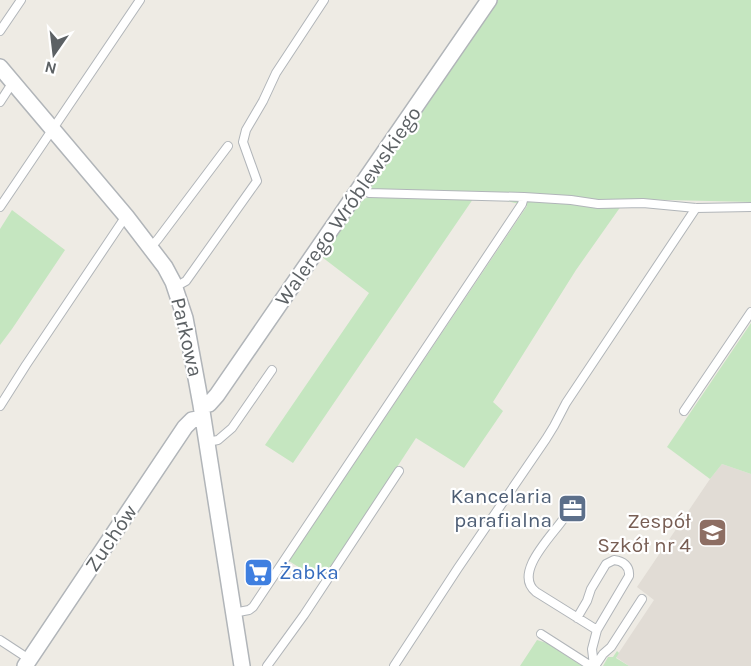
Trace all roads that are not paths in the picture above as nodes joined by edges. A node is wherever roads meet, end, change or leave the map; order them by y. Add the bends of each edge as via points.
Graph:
1 (21, 0) edge
2 (141, 0) edge
3 (324, 0) edge
4 (489, 0) edge
5 (0, 31) edge
6 (0, 67) edge
7 (13, 82) junction
8 (0, 102) edge
9 (54, 129) junction
10 (228, 146) dead end
11 (360, 187) junction
12 (524, 197) junction
13 (0, 207) edge
14 (751, 207) edge
15 (696, 208) junction
16 (126, 216) junction
17 (151, 248) junction
18 (175, 287) junction
19 (751, 312) edge
20 (272, 370) dead end
21 (0, 406) edge
22 (202, 411) junction
23 (684, 411) dead end
24 (207, 442) junction
25 (399, 471) dead end
26 (564, 518) dead end
27 (642, 599) dead end
28 (233, 613) junction
29 (577, 618) junction
30 (597, 630) junction
31 (541, 634) dead end
32 (0, 640) edge
33 (27, 662) edge
34 (242, 666) edge
35 (267, 666) edge
36 (394, 666) edge
37 (593, 666) edge

1 - 5 lane
2 - 9 lane
3 - 18 lane via 276,73 246,130 243,142 257,181 186,281
4 - 11 street, Walerego Wróblewskiego
6 - 7 street, Parkowa
7 - 8 lane
7 - 9 street, Parkowa
9 - 13 lane
9 - 16 street, Parkowa
10 - 17 lane
11 - 12 lane via 369,193
11 - 22 street, Walerego Wróblewskiego via 217,395
12 - 15 lane
12 - 28 lane via 253,607
14 - 15 lane
15 - 36 lane
16 - 17 street, Parkowa
16 - 21 lane
17 - 18 street, Parkowa
18 - 22 street, Parkowa via 185,318
19 - 23 lane
20 - 24 lane via 232,428 218,440
22 - 24 street, Parkowa
22 - 33 street, Zuchów via 185,427
24 - 28 street, Parkowa
25 - 35 lane
26 - 29 lane via 534,560 528,582 536,592
27 - 37 lane via 611,647
28 - 34 street, Parkowa
29 - 30 lane
29 - 30 lane via 606,564 621,561 627,565 629,576
30 - 37 lane
31 - 37 lane
32 - 33 lane

